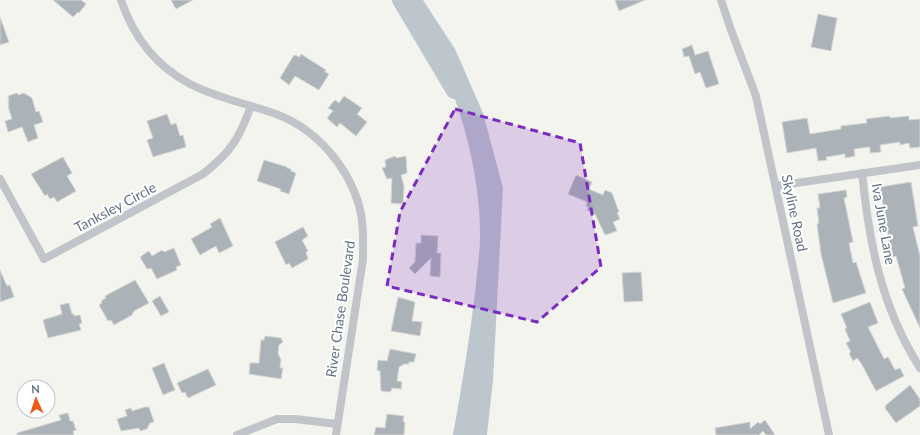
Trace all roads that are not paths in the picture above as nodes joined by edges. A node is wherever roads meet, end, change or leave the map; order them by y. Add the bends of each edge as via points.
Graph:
1 (121, 0) edge
2 (721, 0) edge
3 (251, 106) junction
4 (920, 165) edge
5 (862, 172) junction
6 (0, 179) edge
7 (776, 186) junction
8 (920, 368) edge
9 (337, 424) junction
10 (237, 435) edge
11 (336, 435) edge
12 (829, 435) edge

1 - 3 street, River Chase Boulevard via 134,31 150,54 169,71 191,84
2 - 7 street, Skyline Road via 756,96
3 - 6 street, Tanksley Circle via 234,145 222,159 203,174 44,259
3 - 9 street, River Chase Boulevard via 300,126 317,139 333,155 349,180 359,206 364,230 363,259
4 - 5 street
5 - 7 street
5 - 8 street, Iva June Lane via 874,260 902,338
7 - 12 street, Skyline Road
9 - 10 street via 295,419 277,420
9 - 11 street, River Chase Boulevard

